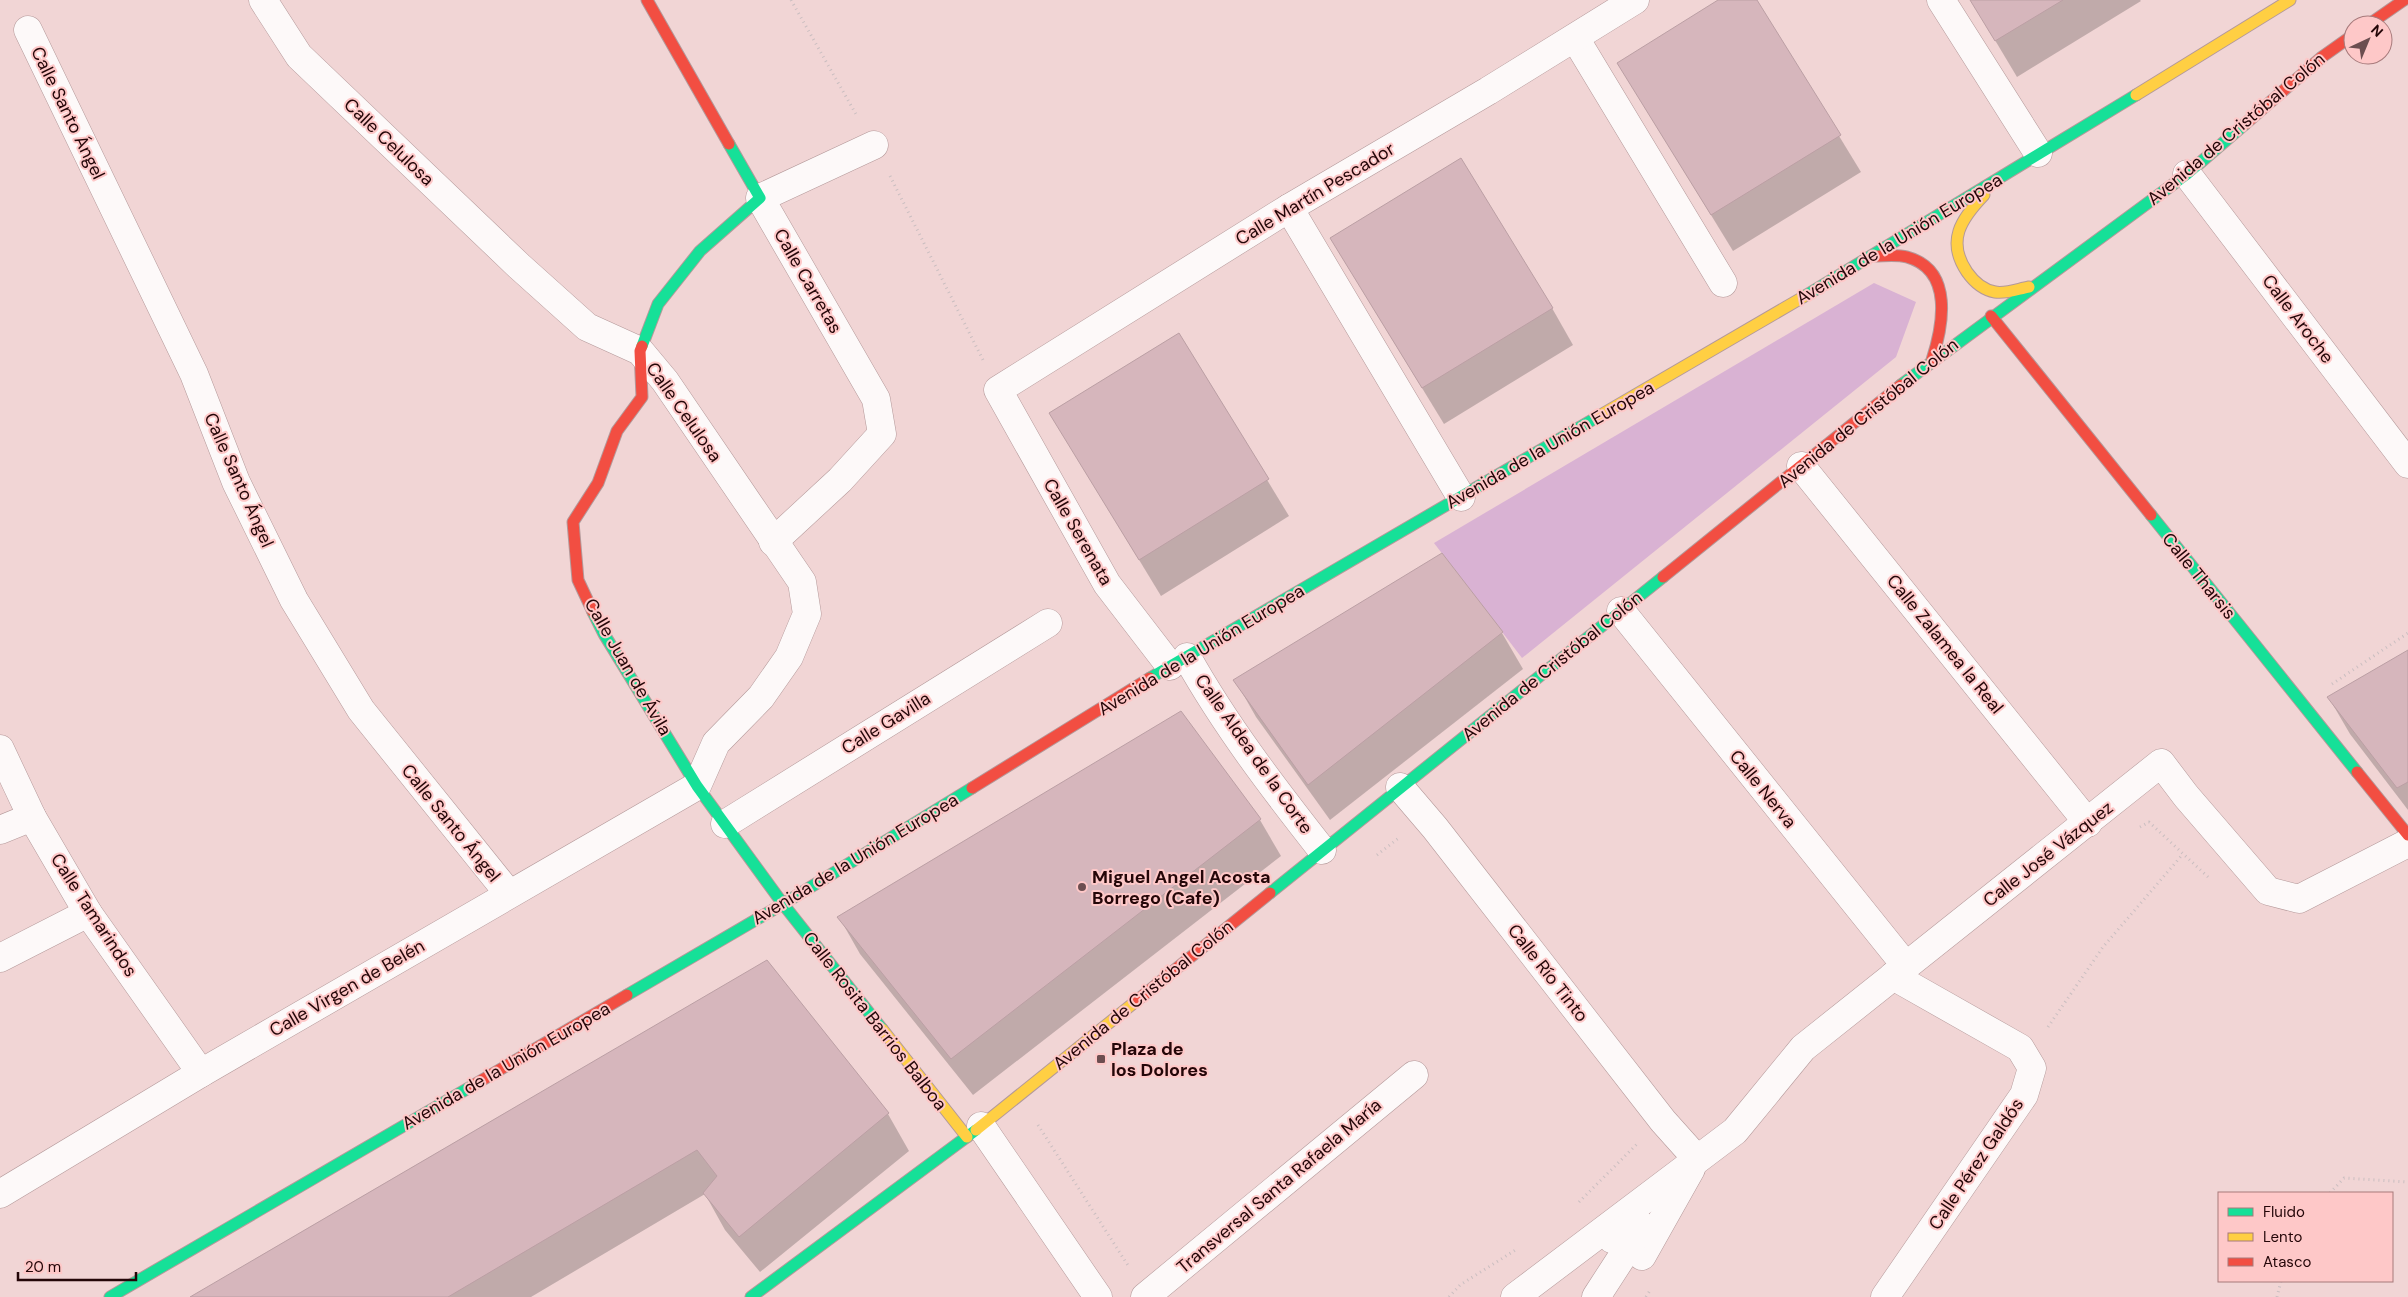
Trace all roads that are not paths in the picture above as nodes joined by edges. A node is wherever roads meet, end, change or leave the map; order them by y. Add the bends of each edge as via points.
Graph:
1 (263, 0) edge
2 (647, 0) edge
3 (1635, 0) edge
4 (1942, 0) edge
5 (2290, 0) edge
6 (2404, 0) edge
7 (2382, 15) edge
8 (28, 30) dead end
9 (1575, 38) junction
10 (2343, 42) edge
11 (874, 145) road end
12 (2038, 153) junction
13 (2187, 174) junction
14 (2005, 175) junction
15 (760, 198) junction
16 (1289, 208) junction
17 (1873, 256) junction
18 (1722, 283) dead end
19 (2033, 286) junction
20 (1991, 316) junction
21 (640, 351) junction
22 (1932, 360) junction
23 (998, 390) joint
24 (2408, 464) edge
25 (1801, 466) junction
26 (1461, 497) junction
27 (773, 542) junction
28 (1621, 611) junction
29 (1048, 623) dead end
30 (1179, 662) junction
31 (0, 749) edge
32 (697, 786) junction
33 (1400, 786) junction
34 (32, 817) junction
35 (2088, 823) junction
36 (725, 824) junction
37 (0, 830) edge
38 (2408, 835) edge
39 (2408, 843) edge
40 (1322, 850) junction
41 (509, 894) junction
42 (783, 904) junction
43 (88, 913) junction
44 (0, 958) edge
45 (1899, 971) junction
46 (201, 1073) junction
47 (1414, 1075) dead end
48 (974, 1132) junction
49 (1696, 1159) junction
50 (0, 1194) edge
51 (110, 1297) edge
52 (752, 1297) edge
53 (1098, 1297) edge
54 (1145, 1297) edge
55 (1515, 1297) edge
56 (1535, 1297) edge
57 (1596, 1297) edge
58 (1618, 1297) edge
59 (1885, 1297) edge

1 - 21 street, Calle Celulosa via 298,56 519,266 587,327
2 - 15 main road, Calle Carretas
3 - 9 street, Calle Martín Pescador
4 - 12 street
5 - 12 main road, Avenida de la Unión Europea
6 - 7 main road
8 - 41 street, Calle Santo Ángel via 194,374 236,482 294,600 361,710
9 - 16 street, Calle Martín Pescador
9 - 18 street
10 - 13 main road, Avenida de Cristóbal Colón
11 - 15 street, Calle Juan de Ávila
12 - 14 main road, Avenida de la Unión Europea
13 - 19 main road, Avenida de Cristóbal Colón
13 - 24 street, Calle Aroche
14 - 17 main road, Avenida de la Unión Europea
14 - 19 main road via 1967,212 1955,241 1961,265 1974,281 1994,292
15 - 21 main road, Calle Juan de Ávila via 700,251 658,304
15 - 27 street, Calle Carretas via 876,399 882,434 840,480
16 - 23 street, Calle Martín Pescador
16 - 26 street
17 - 22 main road via 1898,255 1916,261 1934,276 1942,298 1942,322
17 - 26 main road, Avenida de la Unión Europea
19 - 20 main road, Avenida de Cristóbal Colón
20 - 22 main road, Avenida de Cristóbal Colón
20 - 38 main road, Calle Tharsis
21 - 27 street, Calle Celulosa via 666,381
21 - 32 main road, Calle Juan de Ávila via 642,397 618,431 598,483 573,522 578,580 604,634
22 - 25 main road, Avenida de Cristóbal Colón
23 - 30 street, Calle Serenata via 1107,584
25 - 28 main road, Avenida de Cristóbal Colón
25 - 35 street, Calle Zalamea la Real
26 - 30 main road, Avenida de la Unión Europea
27 - 32 street, Calle Celulosa via 802,582 807,614 790,657 761,696 716,743
28 - 33 main road, Avenida de Cristóbal Colón
28 - 45 street, Calle Nerva
29 - 36 street, Calle Gavilla
30 - 40 street, Calle Aldea de la Corte via 1205,689
30 - 42 main road, Avenida de la Unión Europea
31 - 34 street, Calle Tamarindos
32 - 36 main road, Calle Juan de Ávila
32 - 41 street, Calle Virgen de Belén
33 - 40 main road, Avenida de Cristóbal Colón
33 - 49 street, Calle Río Tinto via 1662,1121
34 - 37 street
34 - 43 street, Calle Tamarindos
35 - 39 street, Calle José Vázquez via 2162,763 2186,796 2268,891 2299,899
35 - 45 street, Calle José Vázquez
36 - 42 main road, Calle Juan de Ávila
40 - 48 main road, Avenida de Cristóbal Colón
41 - 46 street, Calle Virgen de Belén
42 - 48 main road, Calle Rosita Barrios Balboa
42 - 51 main road, Avenida de la Unión Europea
43 - 44 street
43 - 46 street, Calle Tamarindos
45 - 49 street, Calle José Vázquez via 1803,1048 1735,1131
45 - 59 street, Calle Pérez Galdós via 2020,1048 2032,1068 2024,1095
46 - 50 street, Calle Virgen de Belén
47 - 54 street, Transversal Santa Rafaela María
48 - 52 main road, Avenida de Cristóbal Colón
48 - 53 street
49 - 55 street, Calle José Vázquez
49 - 58 street
56 - 57 street via 1636,1221 1642,1226

